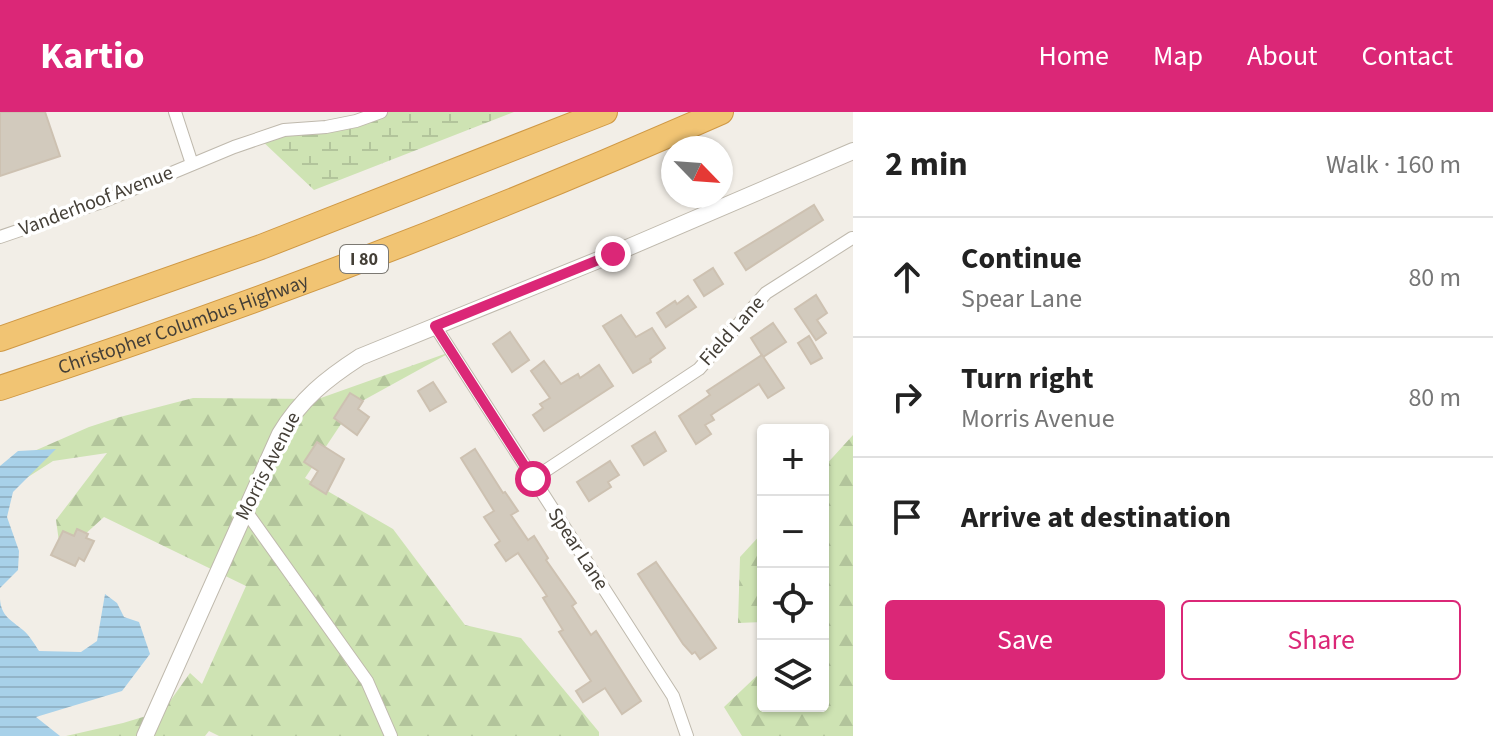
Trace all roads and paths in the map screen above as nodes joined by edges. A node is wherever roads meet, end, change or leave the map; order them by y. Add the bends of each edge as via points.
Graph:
1 (175, 112) edge
2 (381, 112) edge
3 (605, 112) edge
4 (721, 112) edge
5 (853, 151) edge
6 (192, 164) junction
7 (0, 237) edge
8 (852, 238) edge
9 (435, 326) junction
10 (0, 339) edge
11 (0, 388) edge
12 (533, 479) junction
13 (245, 510) junction
14 (145, 736) edge
15 (391, 736) edge
16 (687, 736) edge

1 - 6 street
2 - 6 street, Vanderhoof Avenue via 326,127 284,130
3 - 10 highway, I 80 via 300,232
4 - 11 highway, Christopher Columbus Highway / I 80 via 325,274
5 - 9 street, Morris Avenue
6 - 7 street, Vanderhoof Avenue
8 - 12 street, Field Lane via 766,293 699,369
9 - 12 street, Spear Lane
9 - 13 street, Morris Avenue via 360,357 304,399 280,434
12 - 16 street, Spear Lane via 673,696
13 - 14 street, Morris Avenue
13 - 15 street via 367,681

